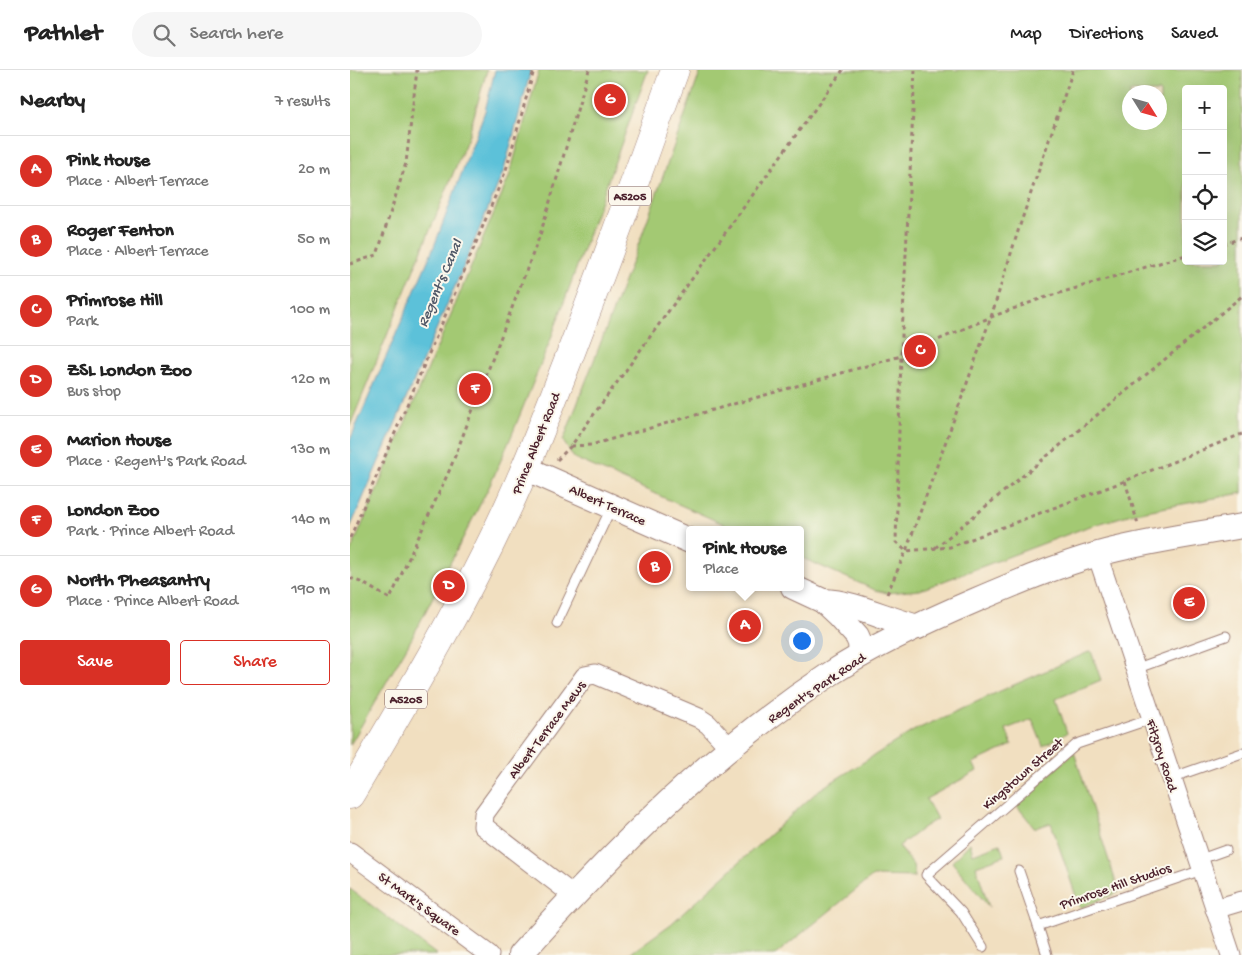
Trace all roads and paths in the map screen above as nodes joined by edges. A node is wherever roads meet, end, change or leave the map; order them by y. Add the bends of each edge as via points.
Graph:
1 (417, 70) edge
2 (534, 70) edge
3 (589, 70) edge
4 (675, 70) edge
5 (843, 70) edge
6 (915, 70) edge
7 (1073, 70) edge
8 (1242, 238) edge
9 (1227, 243) edge
10 (1182, 256) edge
11 (350, 264) edge
12 (1242, 296) edge
13 (991, 316) junction
14 (901, 356) junction
15 (1242, 434) edge
16 (571, 446) junction
17 (556, 460) dead end
18 (525, 468) junction
19 (1125, 481) junction
20 (612, 506) junction
21 (1242, 526) edge
22 (350, 538) edge
23 (686, 539) edge
24 (1144, 543) junction
25 (935, 548) junction
26 (906, 550) junction
27 (1097, 554) junction
28 (350, 578) edge
29 (802, 591) edge
30 (823, 601) junction
31 (882, 617) junction
32 (557, 623) dead end
33 (918, 627) junction
34 (1226, 636) dead end
35 (862, 655) junction
36 (1135, 669) junction
37 (1151, 719) junction
38 (730, 748) junction
39 (1242, 753) edge
40 (1171, 778) junction
41 (350, 794) edge
42 (1226, 850) dead end
43 (350, 852) edge
44 (1200, 865) junction
45 (1019, 871) dead end
46 (574, 896) junction
47 (1242, 901) edge
48 (1215, 909) junction
49 (1038, 926) junction
50 (983, 947) dead end
51 (490, 955) edge
52 (520, 955) edge
53 (1047, 955) edge
54 (1230, 955) edge

1 - 11 path via 406,163 377,255
2 - 22 path via 506,170
3 - 28 path via 540,235 450,469 390,599
4 - 18 main road, Prince Albert Road / A5205
5 - 16 path
6 - 14 path
7 - 13 path
8 - 9 path
10 - 13 path
12 - 25 path
13 - 14 path
13 - 26 path
14 - 16 path via 591,445
14 - 26 path via 896,542
15 - 19 path
16 - 17 path
18 - 20 street, Albert Terrace
18 - 41 main road, Prince Albert Road / A5205 via 464,596
19 - 24 path
19 - 25 path via 950,548
20 - 23 street, Albert Terrace
20 - 32 lane
21 - 24 street, Regent's Park Road
24 - 27 street, Regent's Park Road
25 - 26 path
26 - 31 path via 887,593
27 - 33 street, Regent's Park Road via 997,591
27 - 36 street, Fitzroy Road
29 - 30 street
30 - 31 street
30 - 35 street via 852,629
31 - 33 street
33 - 35 street, Regent's Park Road
34 - 36 lane
35 - 38 street, Regent's Park Road via 800,694
36 - 37 street, Fitzroy Road
37 - 40 street, Fitzroy Road
37 - 50 lane, Kingstown Street via 1077,744 926,875 960,912
38 - 46 street, Regent's Park Road via 671,798
38 - 46 street, Albert Terrace Mews via 700,718 595,674 585,676 484,814 483,826
39 - 40 lane
40 - 44 street, Fitzroy Road
42 - 44 lane, Primrose Hill Studios
43 - 51 street, St Mark's Square
44 - 48 street, Fitzroy Road
44 - 49 lane, Primrose Hill Studios
45 - 49 lane
46 - 52 street, Regent's Park Road
47 - 48 street
48 - 54 street, Fitzroy Road
49 - 53 lane

